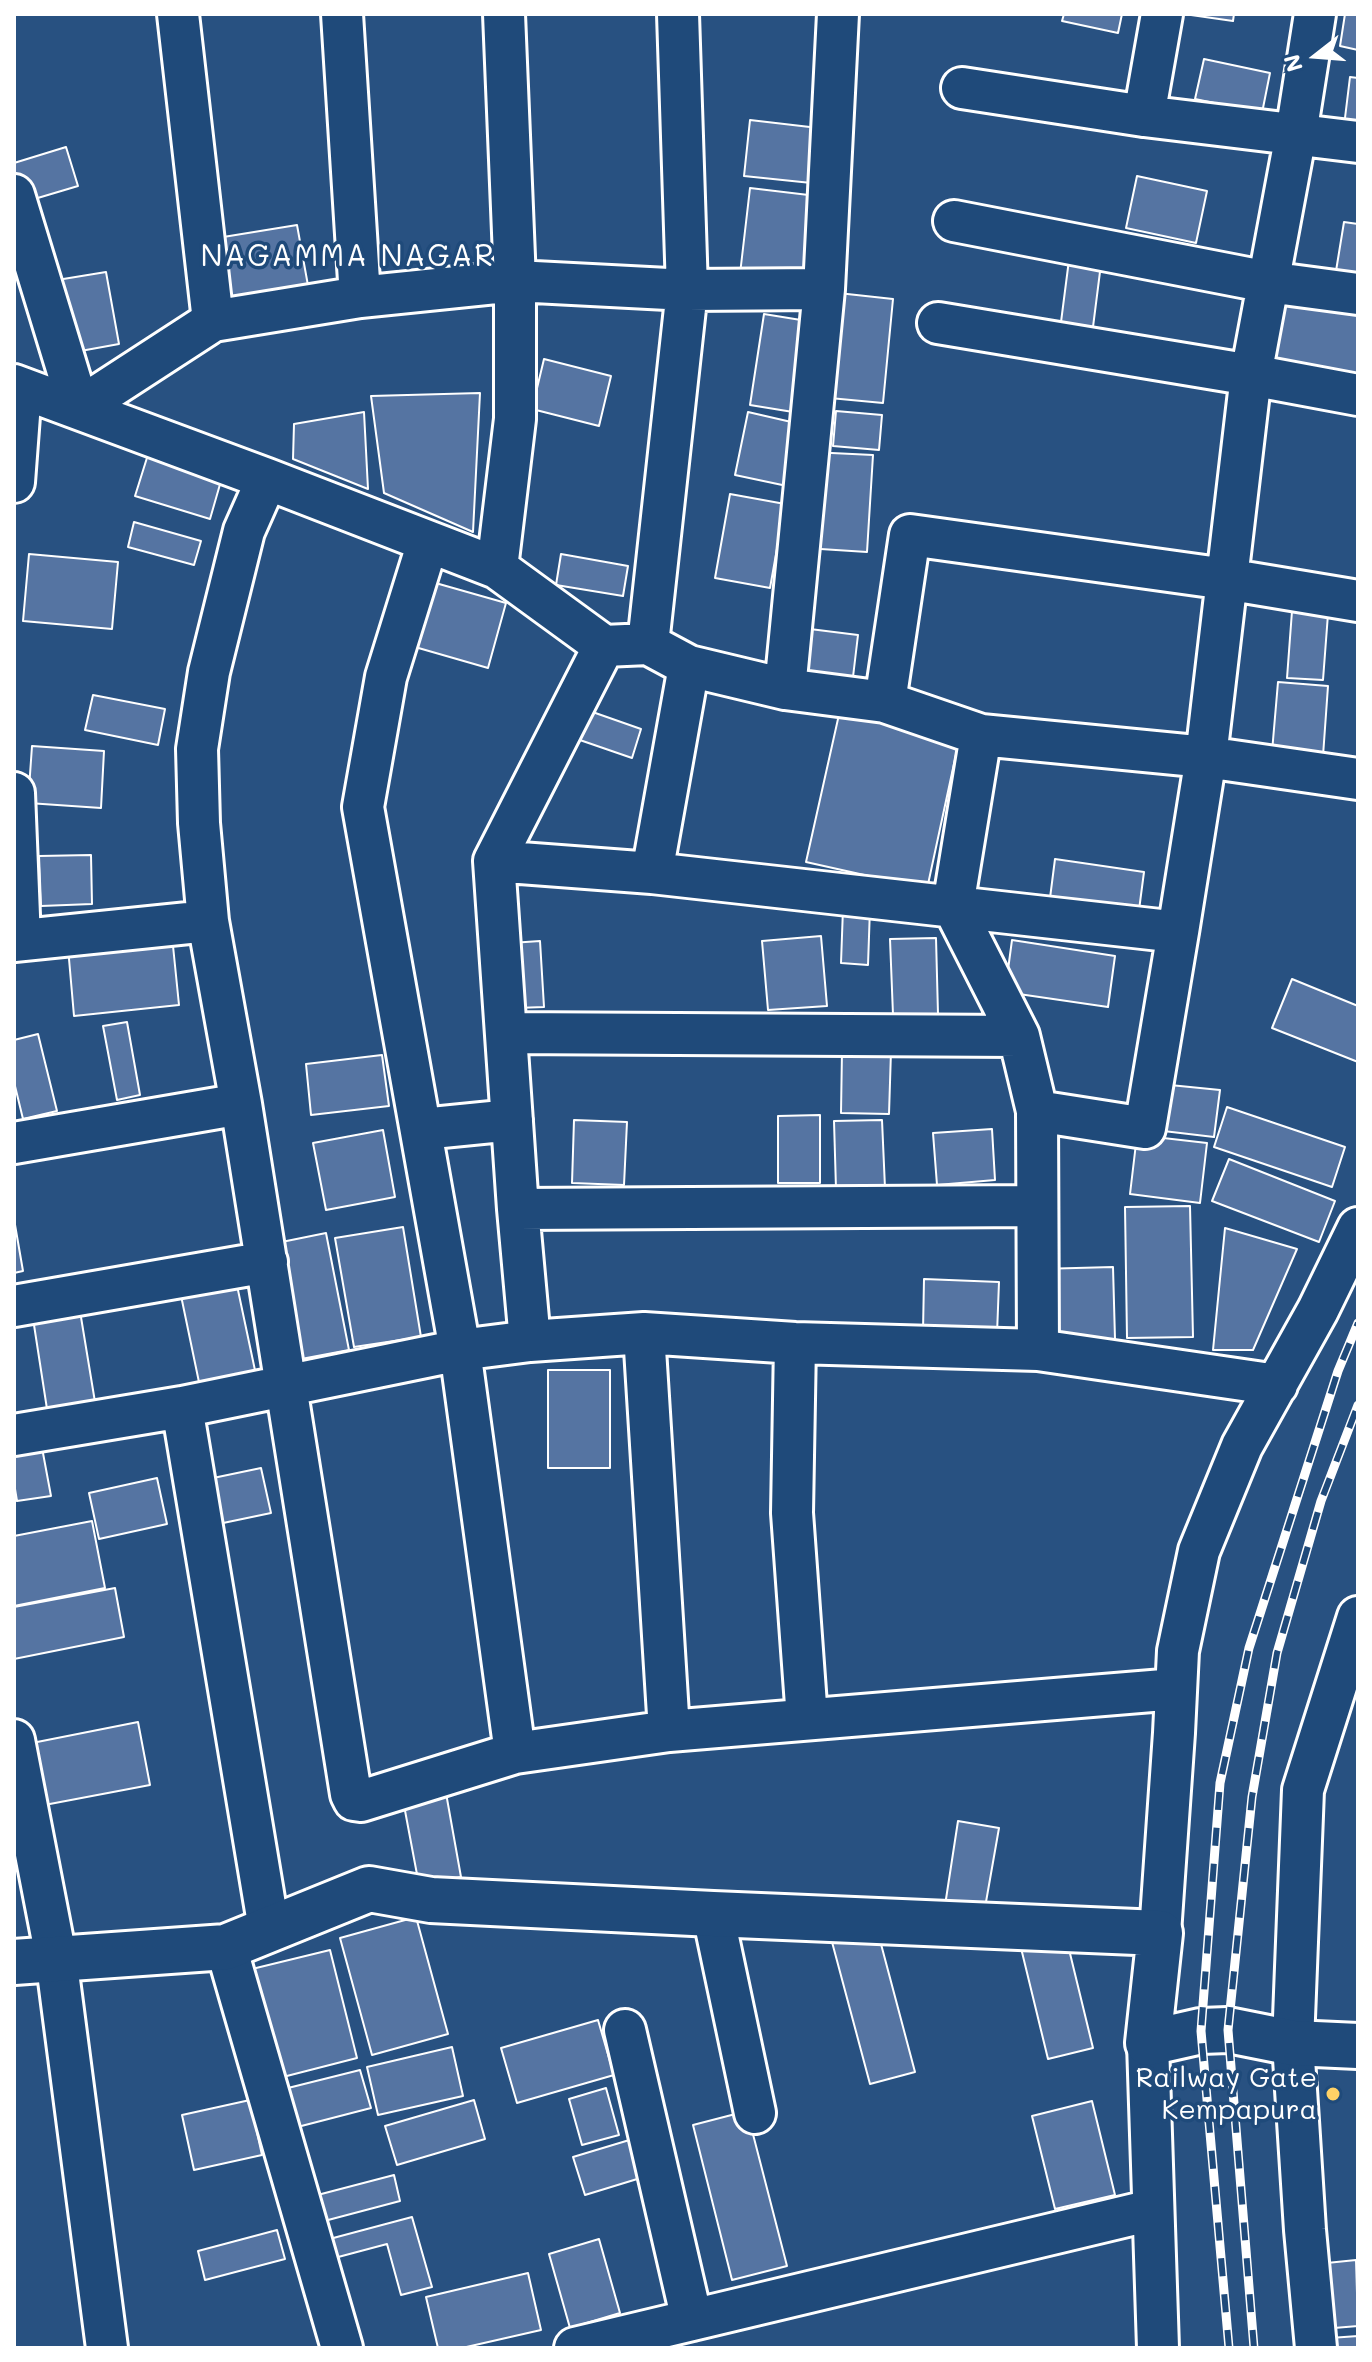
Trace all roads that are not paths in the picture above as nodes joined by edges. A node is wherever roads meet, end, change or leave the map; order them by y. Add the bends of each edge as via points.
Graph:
1 (178, 14) edge
2 (342, 14) edge
3 (504, 14) edge
4 (678, 14) edge
5 (838, 14) edge
6 (1162, 14) edge
7 (1315, 14) edge
8 (962, 88) dead end
9 (1144, 116) junction
10 (1296, 134) junction
11 (1358, 142) edge
12 (14, 195) edge
13 (954, 221) dead end
14 (515, 281) junction
15 (1268, 282) junction
16 (824, 289) junction
17 (687, 290) junction
18 (1358, 294) edge
19 (360, 297) junction
20 (213, 321) junction
21 (938, 323) dead end
22 (1251, 375) junction
23 (17, 387) edge
24 (1358, 395) edge
25 (79, 408) junction
26 (267, 479) junction
27 (14, 482) edge
28 (428, 542) junction
29 (497, 568) junction
30 (1226, 579) junction
31 (1358, 601) edge
32 (648, 644) junction
33 (604, 646) junction
34 (689, 666) junction
35 (785, 689) junction
36 (885, 702) junction
37 (981, 735) junction
38 (1206, 757) junction
39 (1358, 779) edge
40 (14, 793) edge
41 (494, 861) junction
42 (652, 873) junction
43 (953, 906) junction
44 (208, 921) junction
45 (1178, 932) junction
46 (17, 940) edge
47 (506, 1033) junction
48 (1019, 1036) junction
49 (241, 1104) junction
50 (1037, 1111) junction
51 (512, 1120) junction
52 (422, 1129) junction
53 (14, 1143) edge
54 (1037, 1206) junction
55 (518, 1209) junction
56 (1358, 1228) edge
57 (267, 1262) junction
58 (14, 1306) edge
59 (644, 1333) junction
60 (530, 1341) junction
61 (795, 1343) junction
62 (460, 1350) junction
63 (1038, 1350) junction
64 (286, 1384) junction
65 (1277, 1385) junction
66 (182, 1407) junction
67 (14, 1435) edge
68 (1358, 1617) edge
69 (1176, 1689) junction
70 (807, 1719) junction
71 (669, 1731) junction
72 (14, 1740) edge
73 (515, 1753) junction
74 (713, 1914) junction
75 (269, 1929) junction
76 (1160, 1933) junction
77 (226, 1947) junction
78 (35, 1960) edge
79 (625, 2030) dead end
80 (1148, 2043) junction
81 (1293, 2043) junction
82 (1358, 2046) edge
83 (755, 2113) dead end
84 (1152, 2210) junction
85 (692, 2320) junction
86 (107, 2348) edge
87 (342, 2348) edge
88 (575, 2348) edge
89 (1158, 2348) edge
90 (1316, 2348) edge

1 - 20 street
2 - 19 street
3 - 14 street
4 - 17 street
5 - 16 street
6 - 9 street
7 - 10 street
8 - 9 street
9 - 10 street
10 - 11 street
10 - 15 street
12 - 25 street
13 - 15 street
14 - 17 street
14 - 19 street
14 - 29 street via 515,419
15 - 18 street
15 - 22 street
16 - 17 street
16 - 35 street
17 - 32 street
19 - 20 street
20 - 25 street
21 - 22 street
22 - 24 street
22 - 30 street
23 - 25 street
23 - 27 street
25 - 26 street
26 - 28 street
26 - 44 street via 244,531 209,672 197,749
28 - 29 street
28 - 52 street via 386,677 363,807
29 - 33 street
30 - 31 street
30 - 36 street via 910,535
30 - 38 street
32 - 33 street
32 - 34 street
33 - 41 street
34 - 35 street
34 - 42 street
35 - 36 street
36 - 37 street
37 - 38 street
37 - 43 street
38 - 39 street
38 - 45 street
40 - 46 street
41 - 42 street
41 - 47 street
42 - 43 street
43 - 45 street
43 - 48 street
44 - 46 street
44 - 49 street
45 - 50 street via 1145,1128
47 - 48 street
47 - 51 street
48 - 50 street
49 - 53 street
49 - 57 street
50 - 54 street
51 - 52 street
51 - 55 street
52 - 62 street
54 - 55 street
54 - 63 street
55 - 60 street
56 - 65 street
57 - 58 street
57 - 64 street
59 - 60 street
59 - 61 street
59 - 71 street
60 - 62 street
61 - 63 street
61 - 70 street via 792,1513
62 - 64 street
62 - 73 street
63 - 65 street
64 - 66 street
64 - 73 street via 354,1800
65 - 69 street via 1242,1446 1199,1551 1178,1651
66 - 67 street
66 - 75 street
68 - 81 street via 1303,1790
69 - 70 street
69 - 76 street
70 - 71 street
71 - 73 street
72 - 78 street
74 - 75 street via 431,1900 369,1889
74 - 76 street
74 - 83 street
75 - 77 street
76 - 80 street
77 - 78 street
77 - 87 street
78 - 86 street
79 - 85 street
80 - 81 street via 1228,2030
80 - 84 street
81 - 82 street
81 - 90 street
84 - 85 street
84 - 89 street
85 - 88 street

